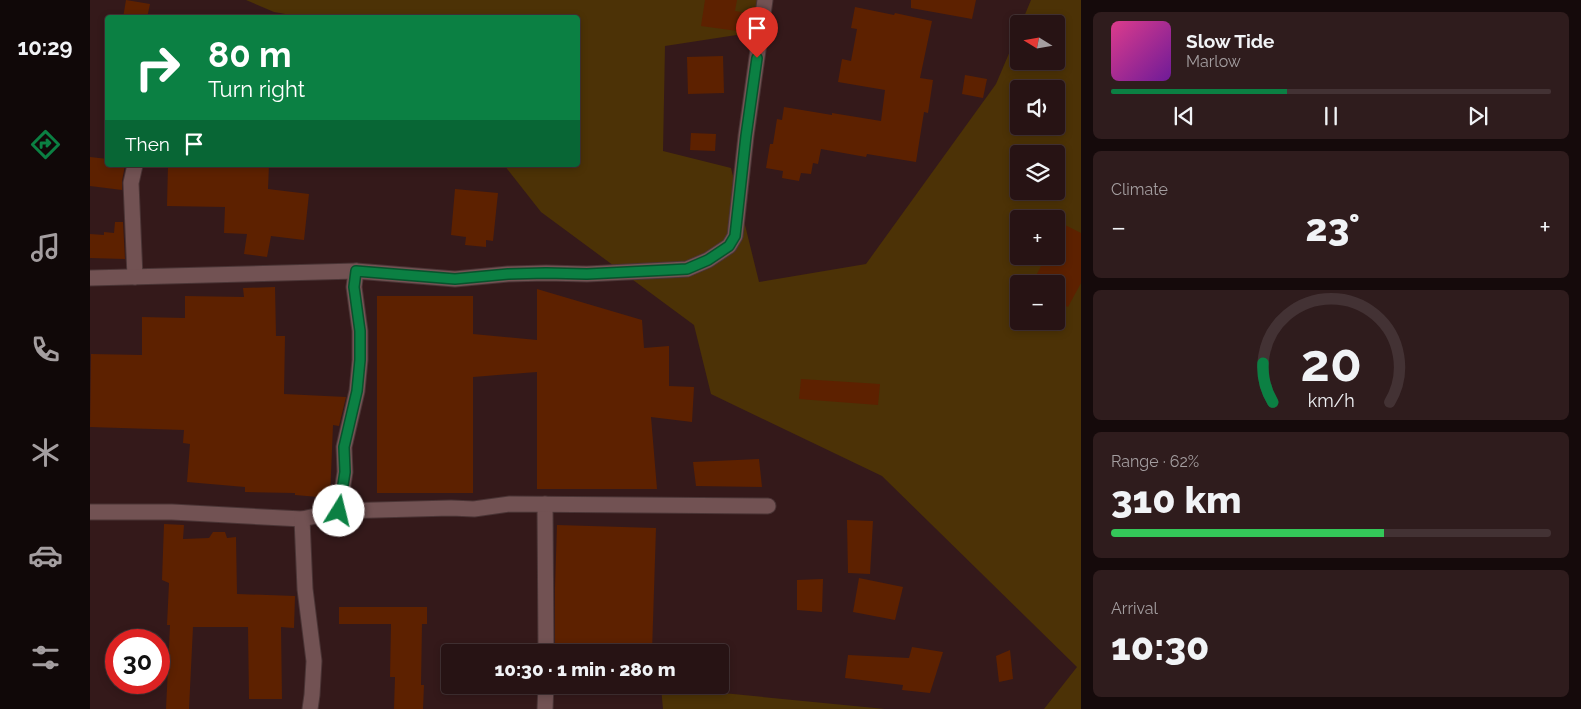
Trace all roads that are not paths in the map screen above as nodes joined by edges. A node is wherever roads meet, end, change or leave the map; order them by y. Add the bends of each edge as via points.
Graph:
1 (765, 0) edge
2 (135, 167) edge
3 (356, 271) junction
4 (135, 277) junction
5 (90, 278) edge
6 (545, 504) junction
7 (768, 506) dead end
8 (339, 511) junction
9 (90, 512) edge
10 (302, 519) junction
11 (546, 644) edge
12 (546, 694) edge
13 (310, 709) edge
14 (545, 709) edge

1 - 3 street via 735,236 722,251 687,269 508,274 455,279
2 - 4 street via 131,182
3 - 4 street
3 - 8 street via 354,287 360,360 357,391 344,447 345,472
4 - 5 street
6 - 7 street
6 - 8 street via 474,509
6 - 11 street
8 - 10 street
9 - 10 street via 172,512
10 - 13 street via 305,589 314,661
12 - 14 street

